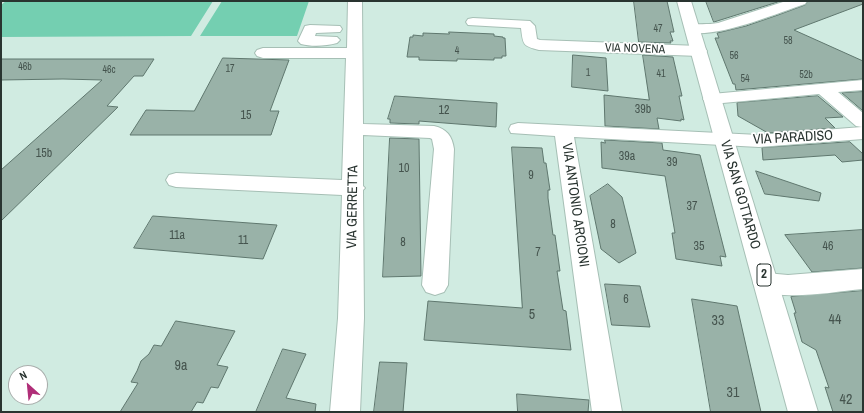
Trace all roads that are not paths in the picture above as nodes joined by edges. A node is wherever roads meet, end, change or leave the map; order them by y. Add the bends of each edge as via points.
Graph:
1 (355, 1) edge
2 (684, 1) edge
3 (800, 1) edge
4 (473, 22) dead end
5 (335, 29) dead end
6 (692, 29) junction
7 (355, 46) junction
8 (699, 51) junction
9 (263, 53) dead end
10 (863, 85) edge
11 (823, 88) junction
12 (712, 99) junction
13 (863, 122) edge
14 (354, 129) junction
15 (518, 129) dead end
16 (564, 131) junction
17 (863, 134) edge
18 (724, 139) junction
19 (176, 180) dead end
20 (354, 188) junction
21 (863, 279) edge
22 (766, 283) junction
23 (435, 285) dead end
24 (345, 412) edge
25 (607, 412) edge
26 (803, 412) edge

1 - 7 street, VIA GERRETTA
2 - 6 street, VIA SAN GOTTARDO / 2
3 - 6 street via 717,28
4 - 8 street, VIA NOVENA via 525,24 529,40 533,43
5 - 7 street via 310,29 306,41
6 - 8 street, VIA SAN GOTTARDO / 2
7 - 9 street
7 - 14 street, VIA GERRETTA
8 - 12 street, VIA SAN GOTTARDO / 2
10 - 11 street
11 - 12 street
11 - 13 street
12 - 18 street, VIA SAN GOTTARDO / 2
14 - 20 street, VIA GERRETTA
14 - 23 street via 440,134 444,149
15 - 16 street
16 - 18 street, VIA ANTONIO ARCIONI
16 - 25 street, VIA ANTONIO ARCIONI
17 - 18 street, VIA PARADISO via 759,141
18 - 22 street, VIA SAN GOTTARDO / 2
19 - 20 street
20 - 24 street, VIA GERRETTA via 351,318
21 - 22 street via 788,285
22 - 26 street, VIA SAN GOTTARDO / 2

